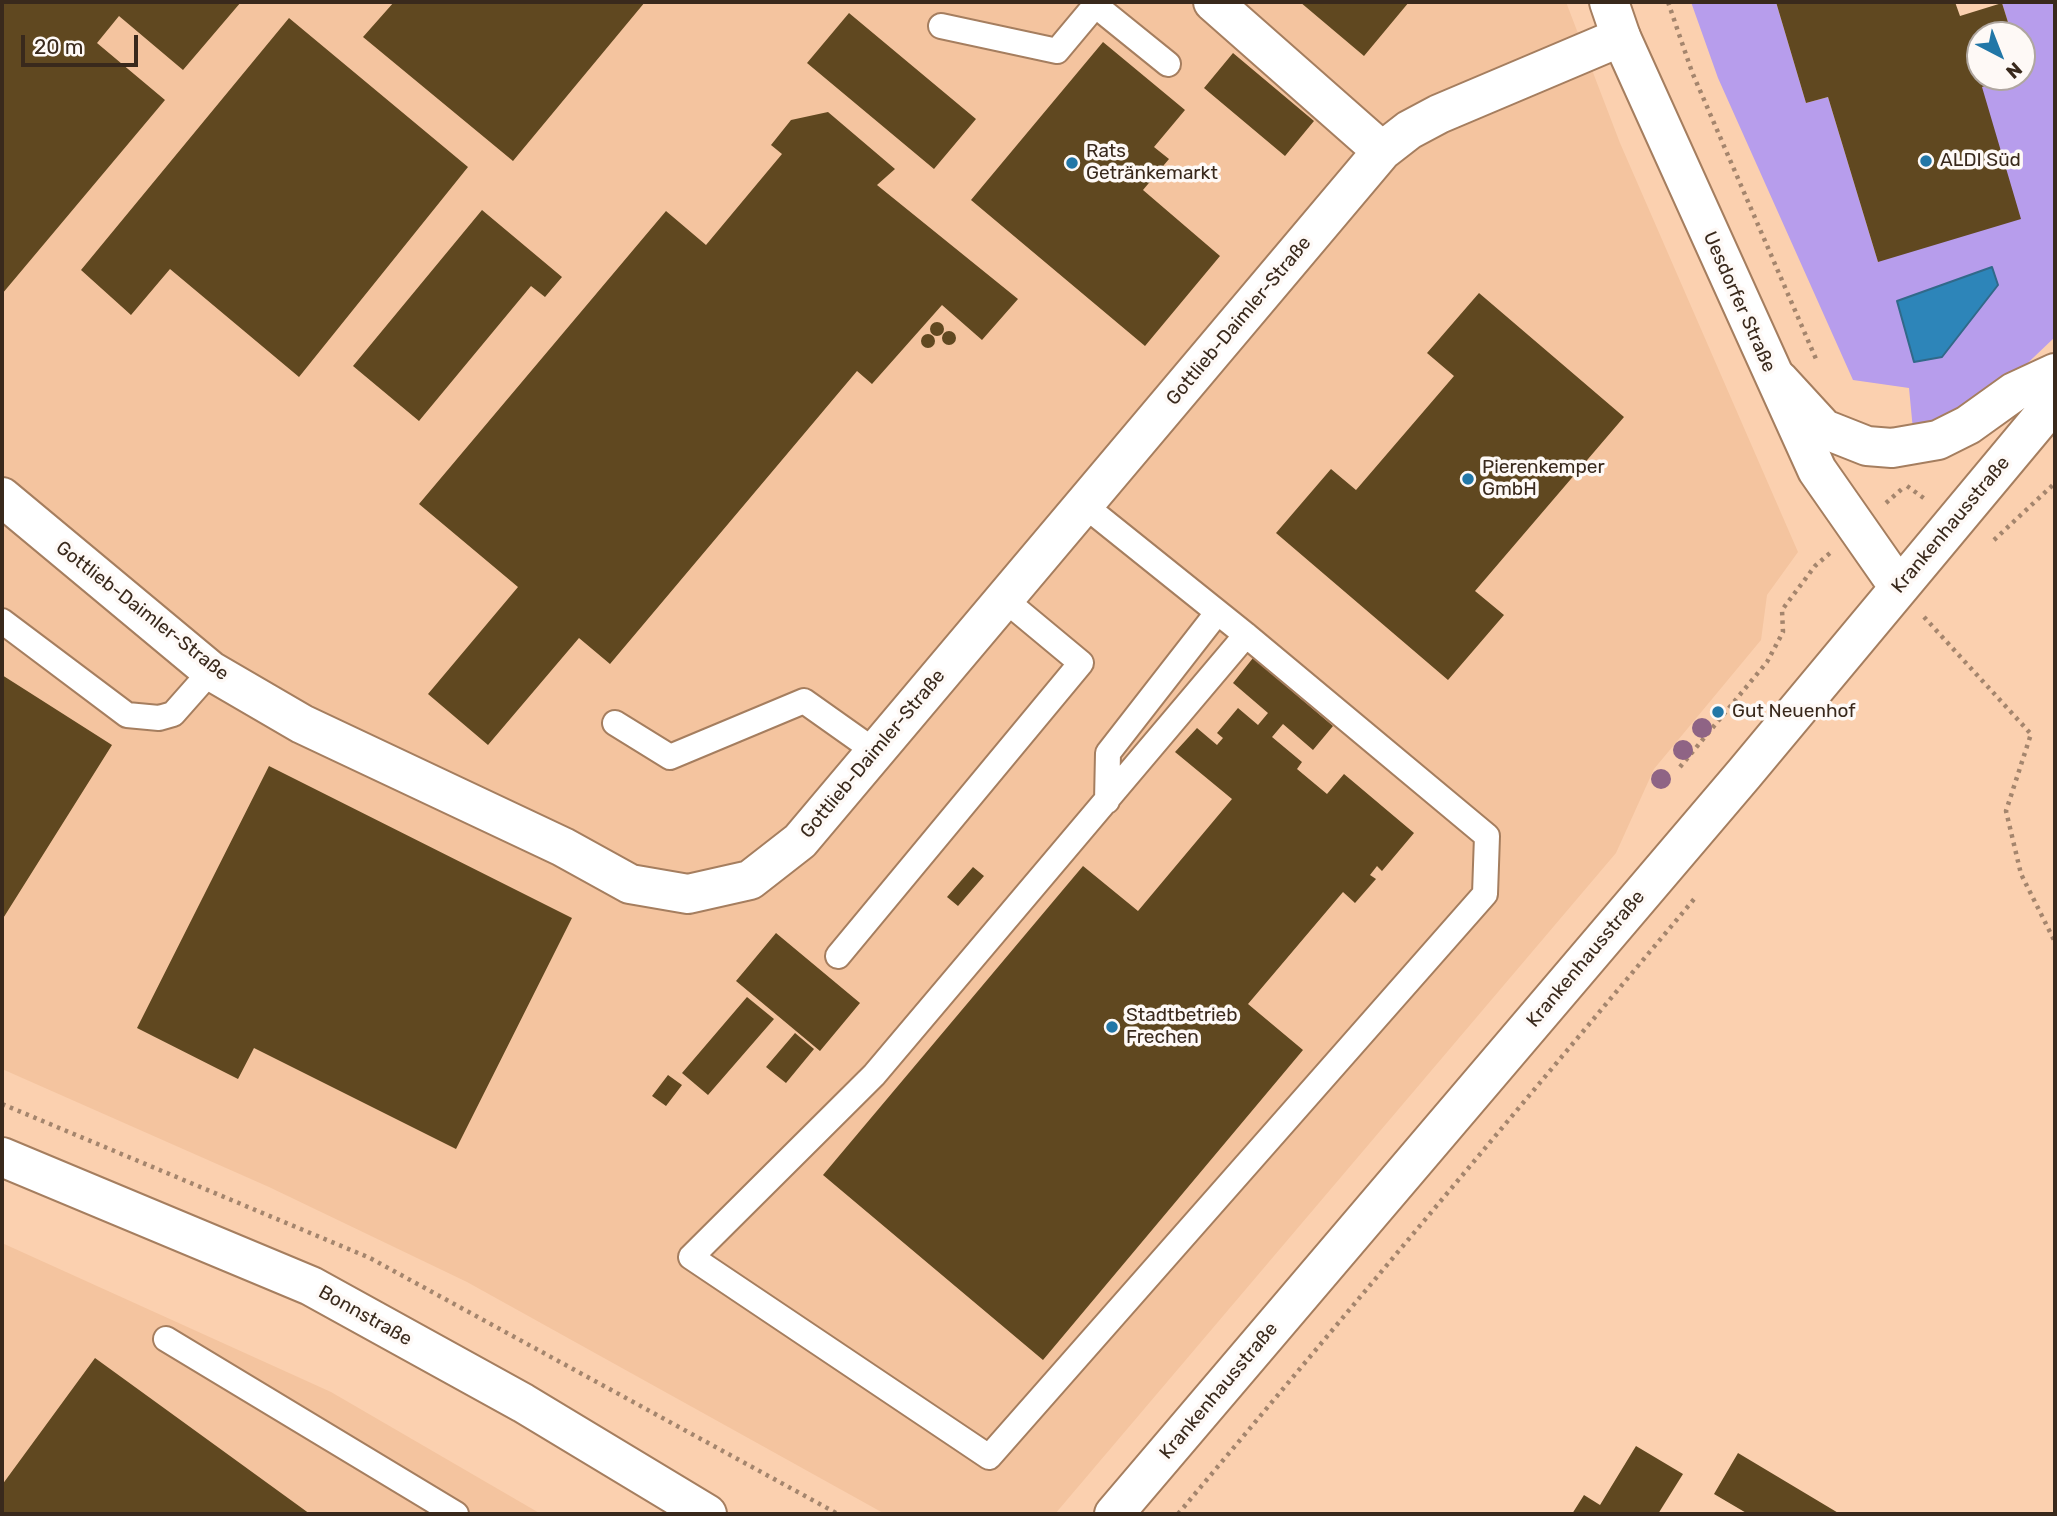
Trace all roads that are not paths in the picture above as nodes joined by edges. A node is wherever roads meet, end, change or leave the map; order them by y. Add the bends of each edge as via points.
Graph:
1 (1213, 2) edge
2 (1097, 3) edge
3 (1615, 19) edge
4 (941, 26) dead end
5 (1168, 64) dead end
6 (1382, 151) junction
7 (1770, 371) junction
8 (2055, 373) edge
9 (2055, 401) edge
10 (2, 498) edge
11 (1084, 505) junction
12 (1898, 586) junction
13 (1004, 599) junction
14 (1217, 612) junction
15 (2, 621) edge
16 (1246, 635) junction
17 (211, 671) junction
18 (615, 723) dead end
19 (876, 752) junction
20 (1107, 801) junction
21 (838, 956) dead end
22 (2, 1157) edge
23 (166, 1339) dead end
24 (456, 1514) edge
25 (707, 1514) edge
26 (1114, 1514) edge

1 - 6 street
2 - 4 lane via 1057,51
2 - 5 lane
3 - 6 street, Gottlieb-Daimler-Straße via 1409,130
3 - 7 street, Uesdorfer Straße
6 - 11 street, Gottlieb-Daimler-Straße
7 - 8 street via 1824,429 1867,446 1892,448 1938,440
7 - 12 street, Uesdorfer Straße via 1817,470
9 - 12 street, Krankenhausstraße
10 - 17 street, Gottlieb-Daimler-Straße
11 - 13 street, Gottlieb-Daimler-Straße
11 - 14 lane
12 - 26 street, Krankenhausstraße via 1744,774
13 - 19 street, Gottlieb-Daimler-Straße
13 - 21 lane via 1082,663
14 - 16 lane
14 - 20 lane via 1108,753
15 - 17 lane via 127,715 159,718 173,714
16 - 20 lane
16 - 20 lane via 1487,836 1485,894 989,1457 691,1257 874,1075
17 - 19 street, Gottlieb-Daimler-Straße via 302,724 563,847 630,884 688,894 750,880 800,841
18 - 19 lane via 670,757 804,701
22 - 25 street, Bonnstraße via 311,1286 523,1403
23 - 24 lane

